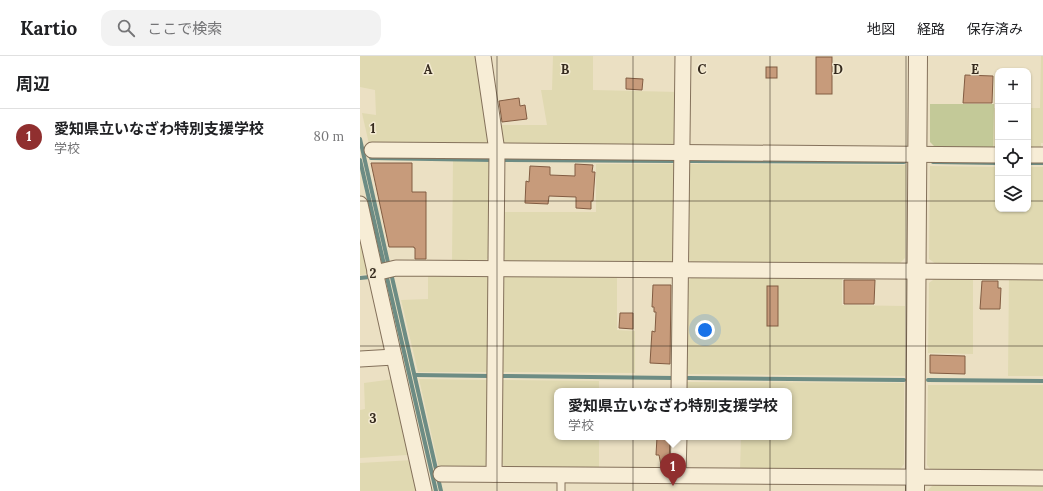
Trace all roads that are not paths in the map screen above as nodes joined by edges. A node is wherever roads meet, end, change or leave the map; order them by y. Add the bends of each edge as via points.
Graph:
1 (483, 56) edge
2 (684, 56) edge
3 (918, 56) edge
4 (372, 150) dead end
5 (497, 152) junction
6 (682, 153) junction
7 (918, 154) junction
8 (995, 155) edge
9 (1031, 155) edge
10 (1043, 155) edge
11 (360, 204) edge
12 (496, 268) junction
13 (681, 269) junction
14 (917, 270) junction
15 (383, 271) junction
16 (1043, 272) edge
17 (394, 357) junction
18 (360, 359) edge
19 (679, 388) edge
20 (679, 440) edge
21 (441, 474) dead end
22 (494, 474) junction
23 (561, 474) junction
24 (678, 474) junction
25 (1043, 478) edge
26 (915, 484) edge
27 (424, 491) edge
28 (561, 491) edge

1 - 5 street
2 - 6 street
3 - 7 street
4 - 5 street
5 - 6 street
5 - 12 street
6 - 7 street
6 - 13 street
7 - 8 street
7 - 14 street
9 - 10 street
11 - 15 street
12 - 13 street
12 - 15 street
12 - 22 street
13 - 14 street
13 - 19 street
14 - 16 street
14 - 26 street
15 - 17 street
17 - 18 street
17 - 27 street
20 - 24 street
21 - 22 street
22 - 23 street
23 - 24 street
23 - 28 lane
24 - 26 street
25 - 26 street

